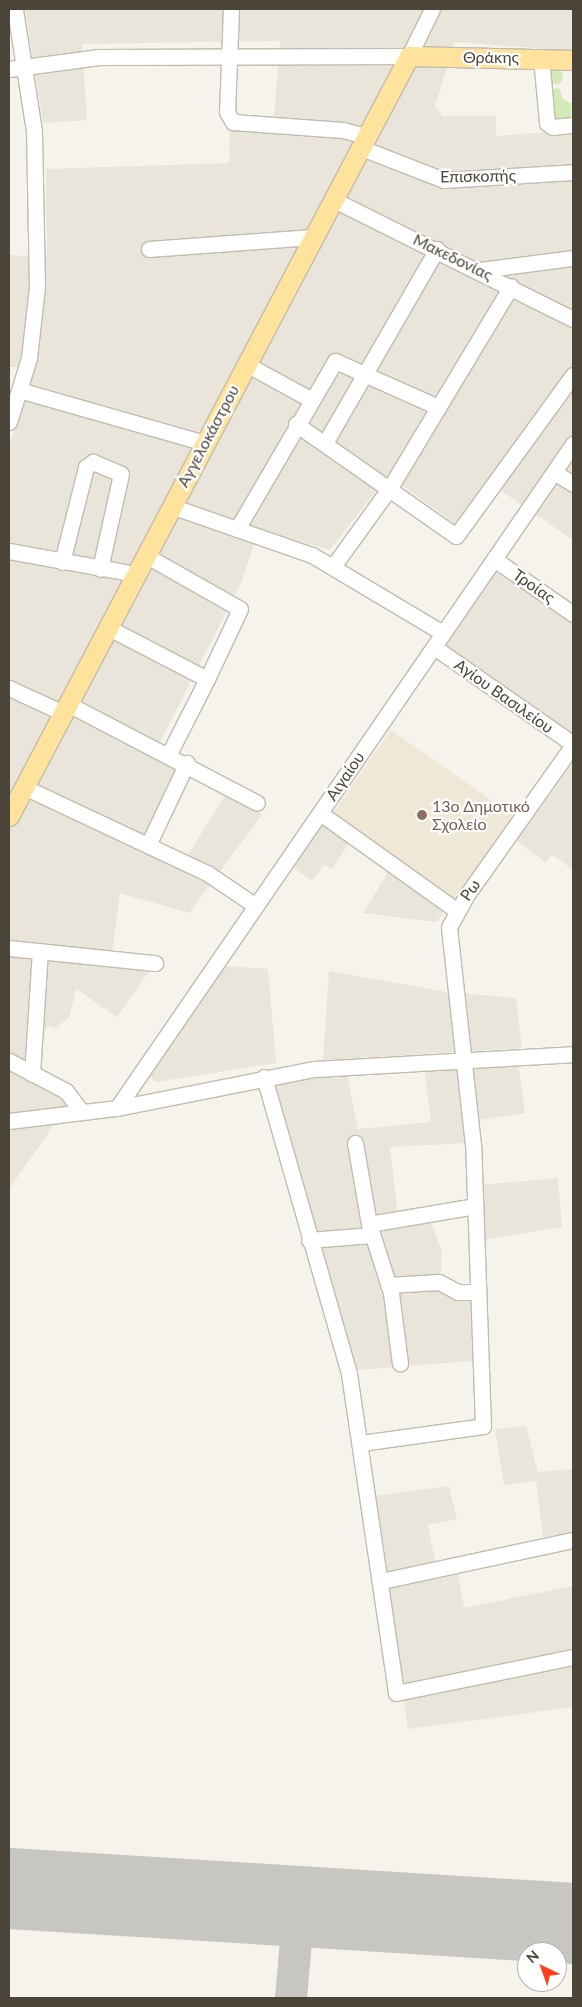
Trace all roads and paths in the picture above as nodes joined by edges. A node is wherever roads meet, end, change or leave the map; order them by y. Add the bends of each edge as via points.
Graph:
1 (15, 9) edge
2 (231, 9) edge
3 (432, 9) edge
4 (231, 54) junction
5 (409, 56) junction
6 (541, 57) junction
7 (573, 60) edge
8 (24, 66) junction
9 (9, 69) edge
10 (573, 125) edge
11 (362, 142) junction
12 (573, 172) edge
13 (332, 199) junction
14 (312, 237) junction
15 (149, 249) dead end
16 (437, 249) junction
17 (573, 258) edge
18 (480, 270) junction
19 (511, 286) junction
20 (573, 319) edge
21 (246, 364) junction
22 (366, 373) junction
23 (573, 375) edge
24 (19, 390) junction
25 (310, 400) junction
26 (438, 407) junction
27 (9, 422) edge
28 (296, 424) junction
29 (205, 442) junction
30 (325, 443) junction
31 (573, 444) edge
32 (554, 472) junction
33 (573, 484) edge
34 (391, 486) junction
35 (171, 506) junction
36 (237, 529) junction
37 (9, 551) edge
38 (145, 555) junction
39 (494, 559) junction
40 (62, 562) junction
41 (334, 565) junction
42 (100, 569) junction
43 (136, 574) junction
44 (571, 607) edge
45 (108, 628) junction
46 (443, 633) junction
47 (434, 647) junction
48 (207, 679) junction
49 (9, 688) edge
50 (65, 708) junction
51 (573, 745) edge
52 (169, 754) junction
53 (187, 763) junction
54 (24, 787) junction
55 (257, 803) dead end
56 (320, 813) junction
57 (9, 816) edge
58 (148, 845) junction
59 (256, 906) junction
60 (456, 910) junction
61 (9, 948) edge
62 (40, 951) junction
63 (155, 962) dead end
64 (573, 1054) edge
65 (9, 1061) edge
66 (466, 1061) junction
67 (32, 1074) junction
68 (264, 1077) junction
69 (117, 1108) junction
70 (82, 1112) junction
71 (9, 1121) edge
72 (356, 1143) dead end
73 (476, 1206) junction
74 (370, 1229) junction
75 (309, 1240) junction
76 (388, 1285) junction
77 (478, 1292) junction
78 (400, 1362) dead end
79 (361, 1443) junction
80 (573, 1540) edge
81 (381, 1581) junction
82 (573, 1657) edge

1 - 8 street
2 - 4 street, Επισκοπής
3 - 5 street
4 - 5 street
4 - 8 street via 75,58
4 - 11 street, Επισκοπής via 227,112 234,122 343,130
5 - 6 main road, Θράκης
5 - 11 main road, Αγγελοκάστρου
6 - 7 main road, Θράκης
6 - 10 street via 547,122 552,127
8 - 9 street
8 - 24 street via 34,130 37,288 29,358
11 - 12 street, Επισκοπής via 444,180
11 - 13 main road, Αγγελοκάστρου
13 - 14 main road, Αγγελοκάστρου
13 - 16 street, Μακεδονίας
14 - 15 street
14 - 21 main road, Αγγελοκάστρου
16 - 18 street, Μακεδονίας
16 - 22 street
17 - 18 street
18 - 19 street, Μακεδονίας
19 - 20 street, Μακεδονίας
19 - 26 street
21 - 25 street
21 - 29 main road, Αγγελοκάστρου
22 - 25 street via 337,360
22 - 26 street
22 - 30 street
23 - 34 street via 462,533 454,535
24 - 27 street
24 - 29 street
25 - 28 street
26 - 34 street
28 - 30 street
28 - 36 street
29 - 35 main road, Αγγελοκάστρου
30 - 34 street
31 - 32 street, Αιγαίου
32 - 33 street
32 - 39 street, Αιγαίου
34 - 41 street
35 - 36 street
35 - 38 main road, Αγγελοκάστρου
36 - 41 street
37 - 40 street
38 - 43 main road, Αγγελοκάστρου
38 - 48 street via 240,609
39 - 44 street, Τροίας
39 - 46 street, Αιγαίου
40 - 42 street
40 - 42 street via 86,467 93,462 121,474
41 - 46 street
42 - 43 street
43 - 45 main road, Αγγελοκάστρου
45 - 48 street
45 - 50 main road, Αγγελοκάστρου
46 - 47 street, Αιγαίου
47 - 51 street, Αγίου Βασιλείου
47 - 56 street, Αιγαίου
48 - 52 street
49 - 50 street
50 - 52 street
50 - 54 main road, Αγγελοκάστρου
51 - 60 street, Ρω
52 - 53 street
53 - 55 street
53 - 58 street
54 - 57 main road, Αγγελοκάστρου
54 - 58 street
56 - 59 street, Αιγαίου
56 - 60 street
58 - 59 street via 207,873
59 - 69 street, Αιγαίου
60 - 66 street, Ρω via 449,936
61 - 62 street
62 - 63 street
62 - 67 street
64 - 66 street
65 - 67 street
66 - 68 street via 342,1066
66 - 73 street, Ρω
67 - 70 street via 66,1092
68 - 69 street
68 - 75 street
69 - 70 street
70 - 71 street
72 - 74 street
73 - 74 street
73 - 77 street, Ρω
74 - 75 street
74 - 76 street
75 - 79 street via 350,1374
76 - 77 street via 439,1282 458,1292
76 - 78 street
77 - 79 street, Ρω via 483,1426
79 - 81 street
80 - 81 street
81 - 82 street via 396,1693

